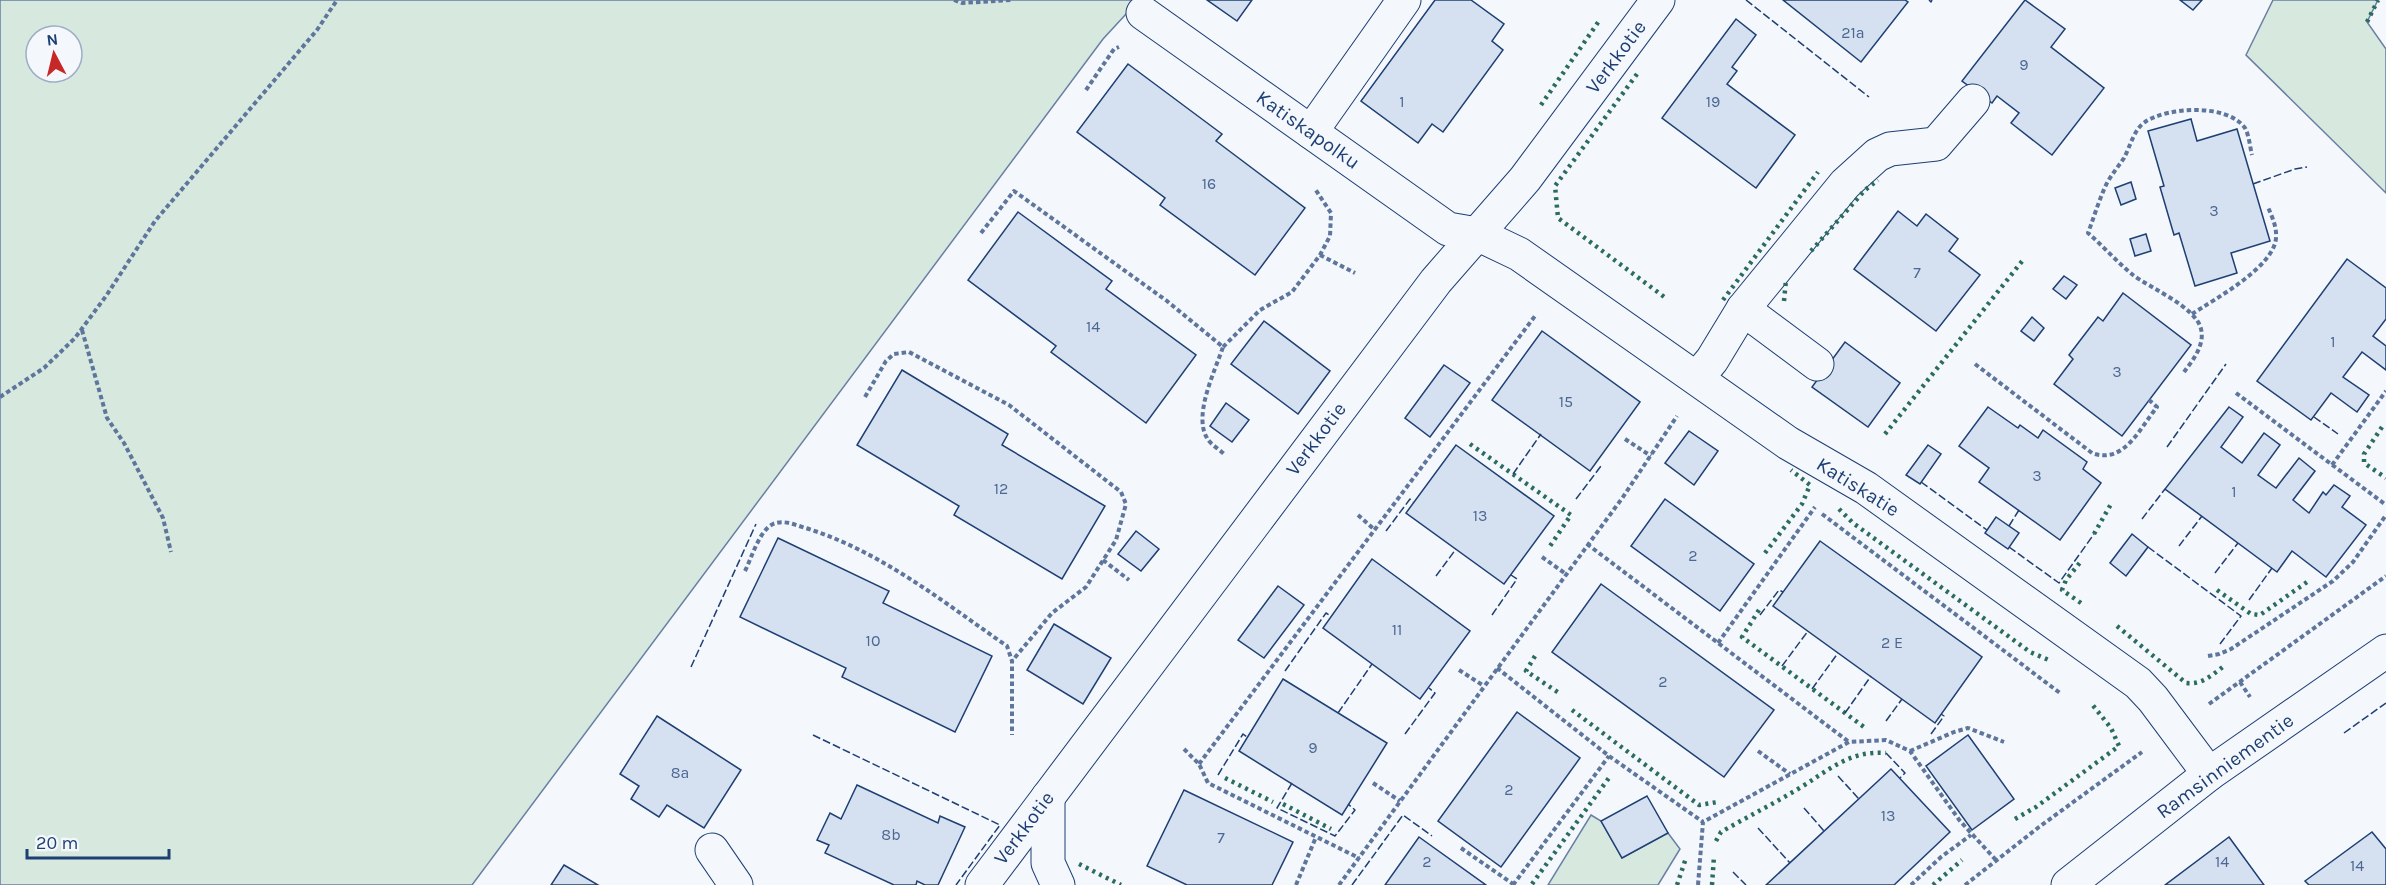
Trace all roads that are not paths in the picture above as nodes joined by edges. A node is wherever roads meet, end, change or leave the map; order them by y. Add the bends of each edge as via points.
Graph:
1 (1404, 0) edge
2 (1659, 0) edge
3 (1143, 13) dead end
4 (1973, 101) dead end
5 (1311, 132) junction
6 (1478, 234) junction
7 (1743, 309) junction
8 (1817, 364) dead end
9 (1697, 378) junction
10 (2386, 651) edge
11 (2209, 774) junction
12 (1048, 797) junction
13 (712, 850) dead end
14 (736, 885) edge
15 (982, 885) edge
16 (1058, 885) edge
17 (2068, 885) edge

1 - 5 street
2 - 6 street, Verkkotie via 1525,179
3 - 5 street, Katiskapolku
4 - 7 street via 1936,144 1898,148 1877,155 1845,184
5 - 6 street, Katiskapolku via 1448,230
6 - 9 street, Katiskatie via 1519,254
6 - 12 street, Verkkotie via 1436,281
7 - 8 street
7 - 9 street
9 - 11 street, Katiskatie via 1817,462 1866,488 2138,683
10 - 11 street, Ramsinniementie
11 - 17 street, Ramsinniementie
12 - 15 street, Verkkotie
12 - 16 street via 1048,863
13 - 14 street

